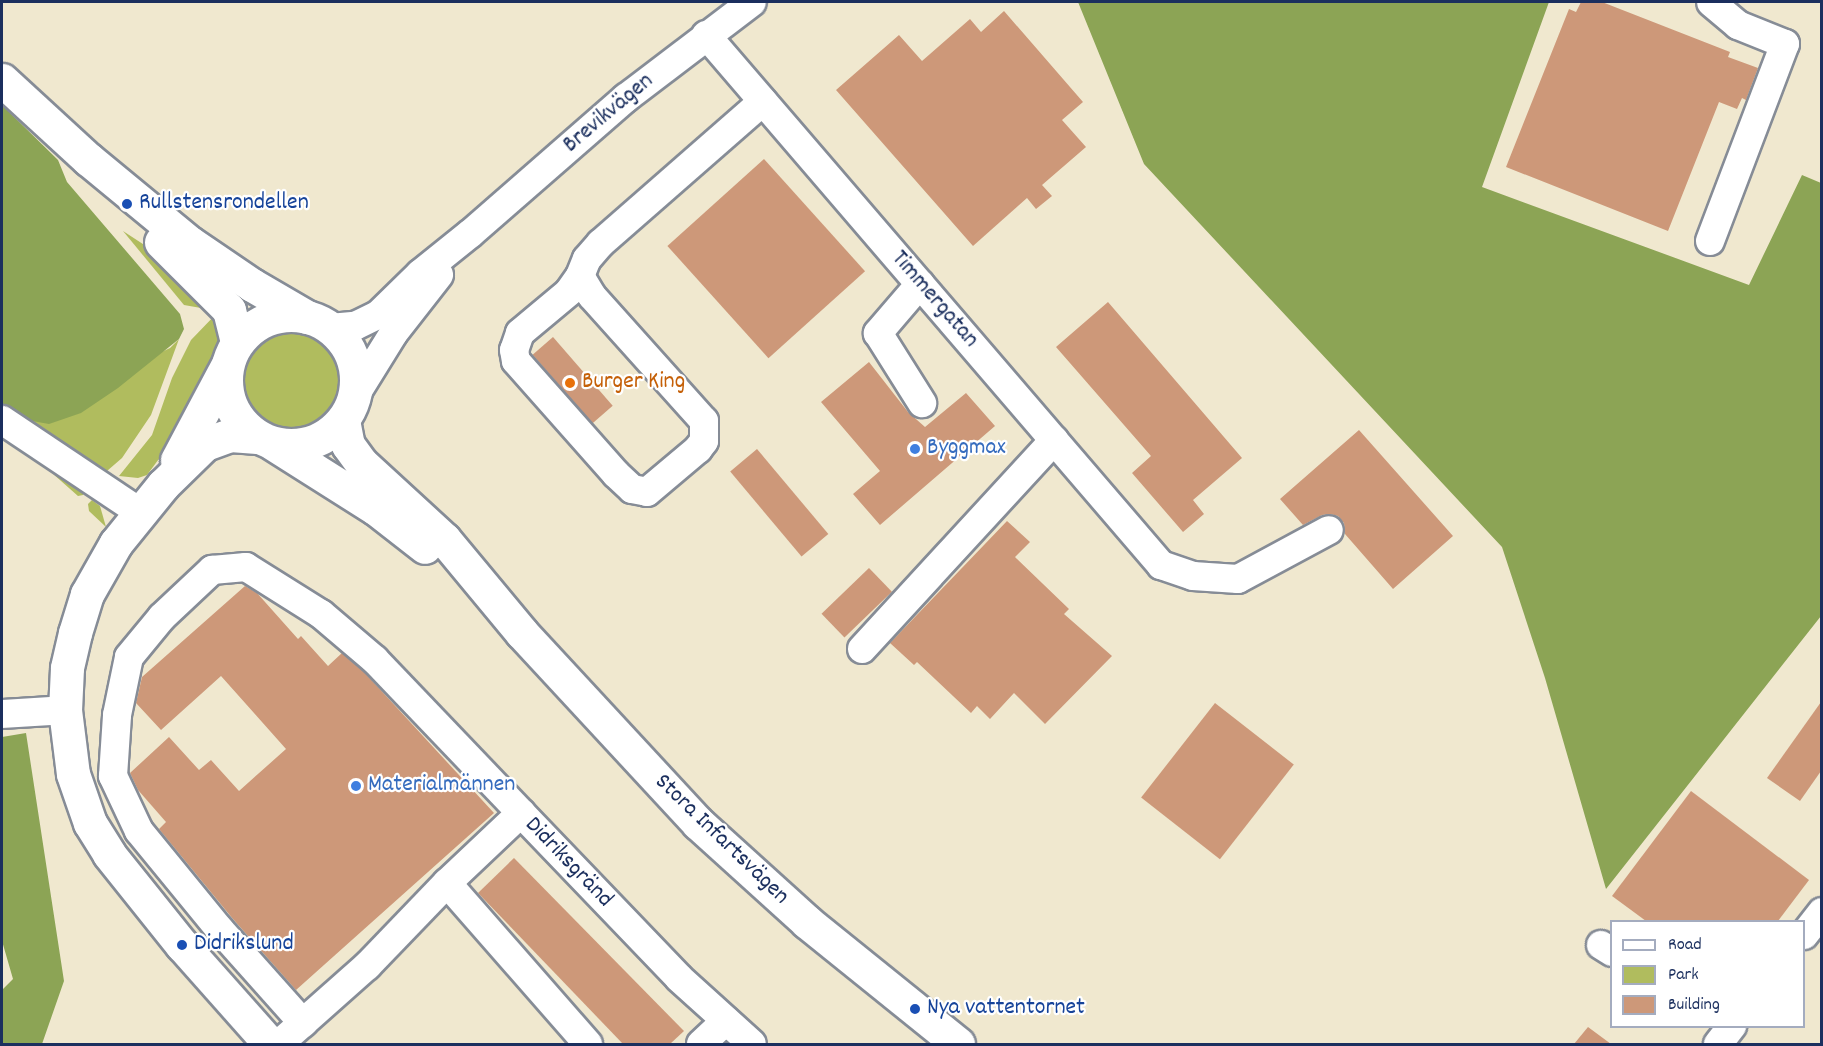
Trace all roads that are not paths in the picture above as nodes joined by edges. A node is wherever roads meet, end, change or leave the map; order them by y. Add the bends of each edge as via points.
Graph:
1 (752, 2) edge
2 (1711, 2) edge
3 (706, 35) junction
4 (2, 80) edge
5 (763, 101) junction
6 (88, 159) junction
7 (471, 233) junction
8 (1710, 241) dead end
9 (920, 284) junction
10 (586, 286) junction
11 (319, 322) junction
12 (232, 354) junction
13 (922, 403) dead end
14 (349, 408) junction
15 (5, 430) edge
16 (264, 439) junction
17 (1054, 440) junction
18 (163, 484) junction
19 (141, 513) junction
20 (1329, 530) dead end
21 (522, 633) junction
22 (862, 649) dead end
23 (65, 710) junction
24 (2, 714) edge
25 (521, 813) junction
26 (447, 883) junction
27 (1821, 912) edge
28 (1805, 932) edge
29 (726, 1021) junction
30 (303, 1023) junction
31 (948, 1036) edge
32 (270, 1044) edge
33 (279, 1044) edge
34 (588, 1044) edge
35 (701, 1044) edge
36 (752, 1044) edge
37 (969, 1044) edge

1 - 3 street, Brevikvägen
2 - 8 street via 1738,25 1785,44
3 - 5 street, Timmergatan
3 - 7 street, Brevikvägen via 626,98
4 - 6 main road
5 - 9 street, Timmergatan
5 - 10 street via 601,243 587,259
6 - 11 main road via 190,243 252,285
6 - 12 main road via 161,242 229,310
7 - 11 street, Brevikvägen via 367,322
7 - 14 street, Brevikvägen via 393,334
9 - 13 street via 878,333
9 - 17 street, Timmergatan
10 - 10 street via 569,292 520,333 514,350 516,361 616,474 632,489 647,492 698,449 704,441 704,421
11 - 12 main road via 288,315 268,318 257,324
11 - 14 main road via 340,337 353,359 356,371
12 - 16 main road via 226,393 242,423
12 - 18 main road
14 - 16 main road via 323,437 310,443 284,445
14 - 21 main road, Stora Infartsvägen via 348,445 361,463 444,539
15 - 19 street
16 - 18 main road via 230,435 205,444
16 - 21 main road, Stora Infartsvägen via 375,508
17 - 20 street, Timmergatan via 1161,565 1193,576 1238,579
17 - 22 street
18 - 19 main road
19 - 23 main road via 117,543 87,594 68,668
21 - 31 main road, Stora Infartsvägen via 698,823 807,922
23 - 24 street
23 - 32 main road via 73,774 90,823 109,854 182,945
25 - 26 street, Didriksgränd
25 - 29 street, Didriksgränd via 679,978
25 - 30 street via 375,660 321,614 246,567 212,570 162,617 129,657 117,715 113,776 139,831
26 - 30 street, Didriksgränd via 367,966
26 - 34 street
27 - 28 street
29 - 35 street
29 - 36 street, Didriksgränd
30 - 33 street, Didriksgränd
31 - 37 main road, Stora Infartsvägen

